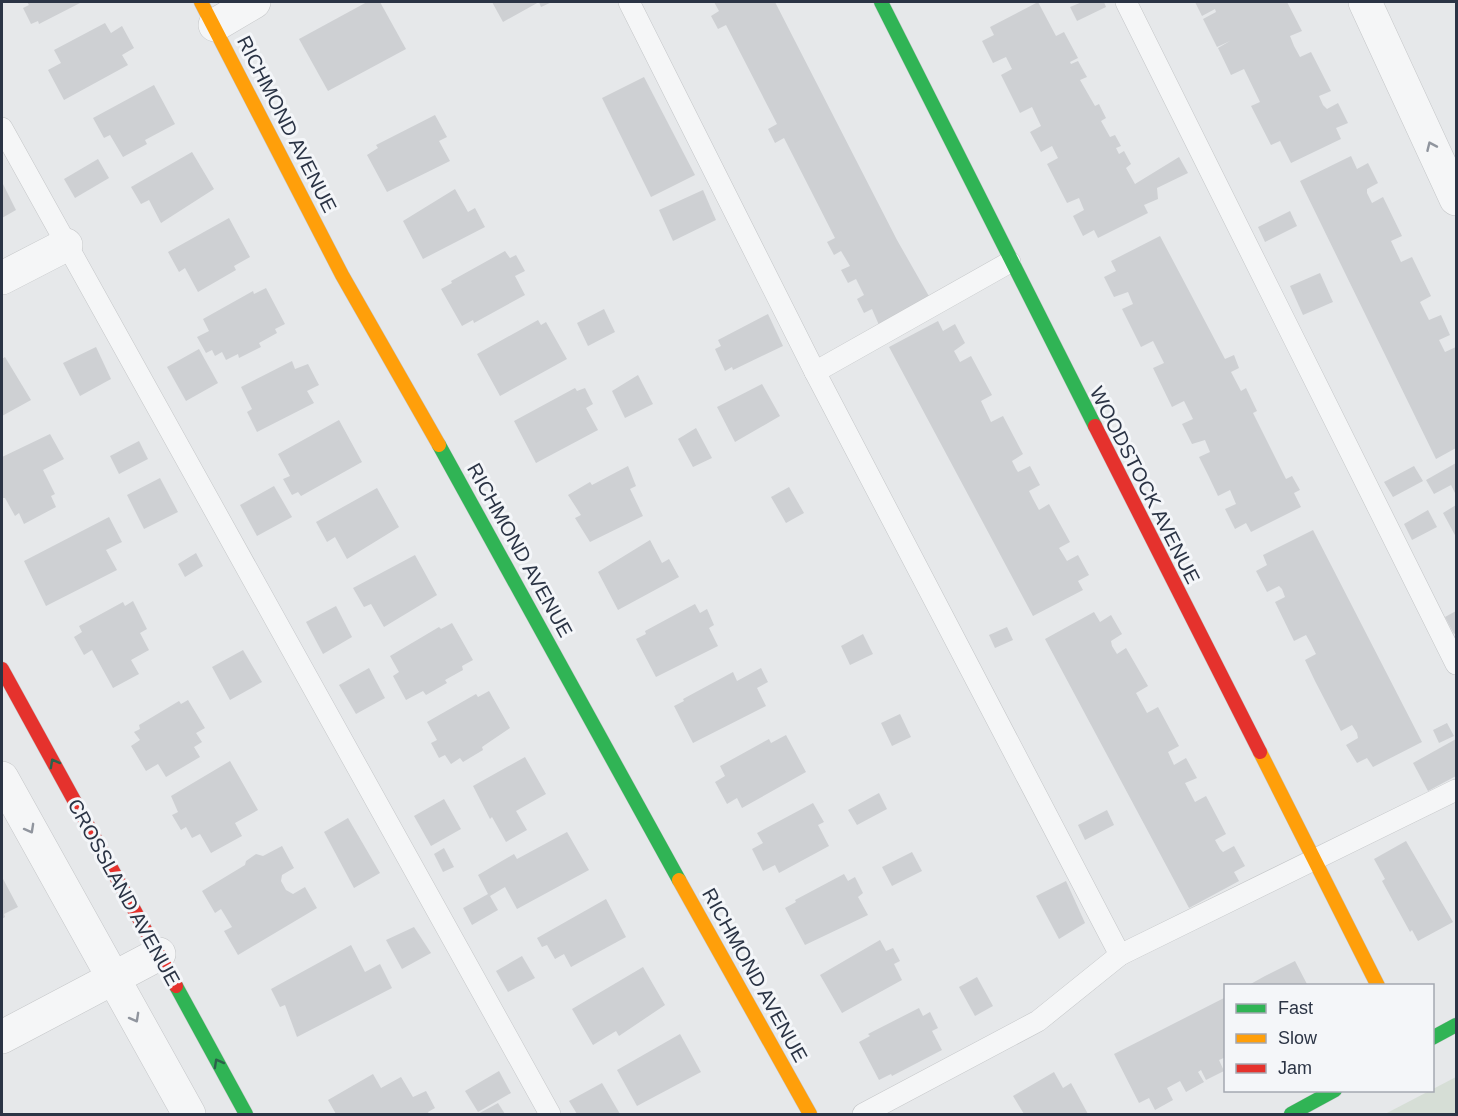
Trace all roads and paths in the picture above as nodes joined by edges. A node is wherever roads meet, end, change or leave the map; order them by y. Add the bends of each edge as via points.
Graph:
1 (254, 2) edge
2 (629, 2) edge
3 (881, 2) edge
4 (1126, 2) edge
5 (1365, 2) edge
6 (208, 13) edge
7 (2, 128) edge
8 (1456, 199) edge
9 (66, 245) junction
10 (1010, 262) junction
11 (2, 278) edge
12 (815, 372) junction
13 (1456, 664) edge
14 (2, 669) edge
15 (2, 778) edge
16 (1456, 790) edge
17 (1313, 861) junction
18 (159, 954) junction
19 (1120, 955) junction
20 (113, 977) junction
21 (1377, 984) edge
22 (1456, 1025) edge
23 (2, 1037) edge
24 (1434, 1037) edge
25 (1331, 1092) edge
26 (189, 1114) edge
27 (246, 1114) edge
28 (550, 1114) edge
29 (810, 1114) edge
30 (863, 1114) edge
31 (1292, 1114) edge

1 - 6 street
2 - 12 lane
3 - 10 street, WOODSTOCK AVENUE
4 - 13 lane
8 -> 5 street
6 - 29 street, RICHMOND AVENUE via 342,275 479,514
7 - 9 lane
9 - 11 street
9 - 28 lane
10 - 12 lane
10 - 17 street, WOODSTOCK AVENUE
12 - 19 lane
18 -> 14 street, CROSSLAND AVENUE
15 -> 20 street
16 - 17 lane
17 - 19 lane
17 - 21 street, WOODSTOCK AVENUE
18 - 20 street
27 -> 18 street, CROSSLAND AVENUE
19 - 30 lane via 1038,1021
20 - 23 street
20 -> 26 street
22 - 24 street
25 - 31 street

